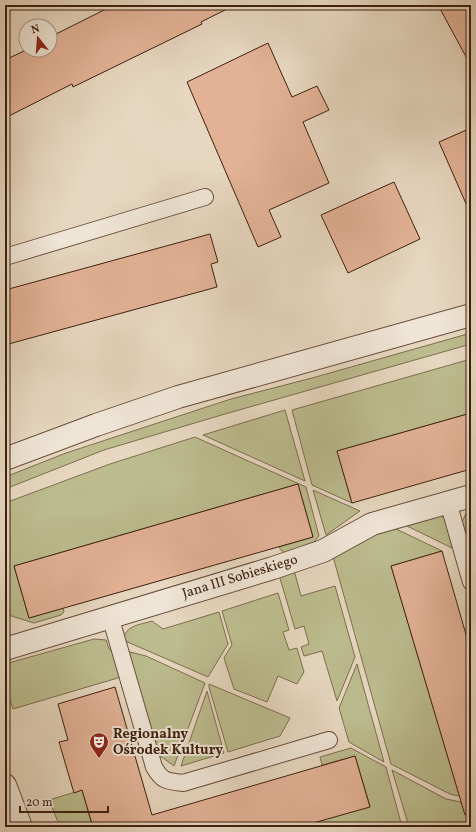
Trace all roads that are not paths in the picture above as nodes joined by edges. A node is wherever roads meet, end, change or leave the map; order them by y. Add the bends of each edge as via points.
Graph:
1 (205, 197) dead end
2 (5, 256) edge
3 (471, 315) edge
4 (5, 459) edge
5 (471, 496) edge
6 (448, 502) junction
7 (471, 582) edge
8 (110, 616) junction
9 (5, 649) edge
10 (329, 740) dead end
11 (5, 786) edge
12 (21, 827) edge

1 - 2 lane
3 - 4 street via 178,397
5 - 6 street, Jana III Sobieskiego
6 - 7 lane
6 - 8 street, Jana III Sobieskiego via 372,524 323,551
8 - 9 street, Jana III Sobieskiego
8 - 10 lane via 154,767 160,778 183,783
11 - 12 street

